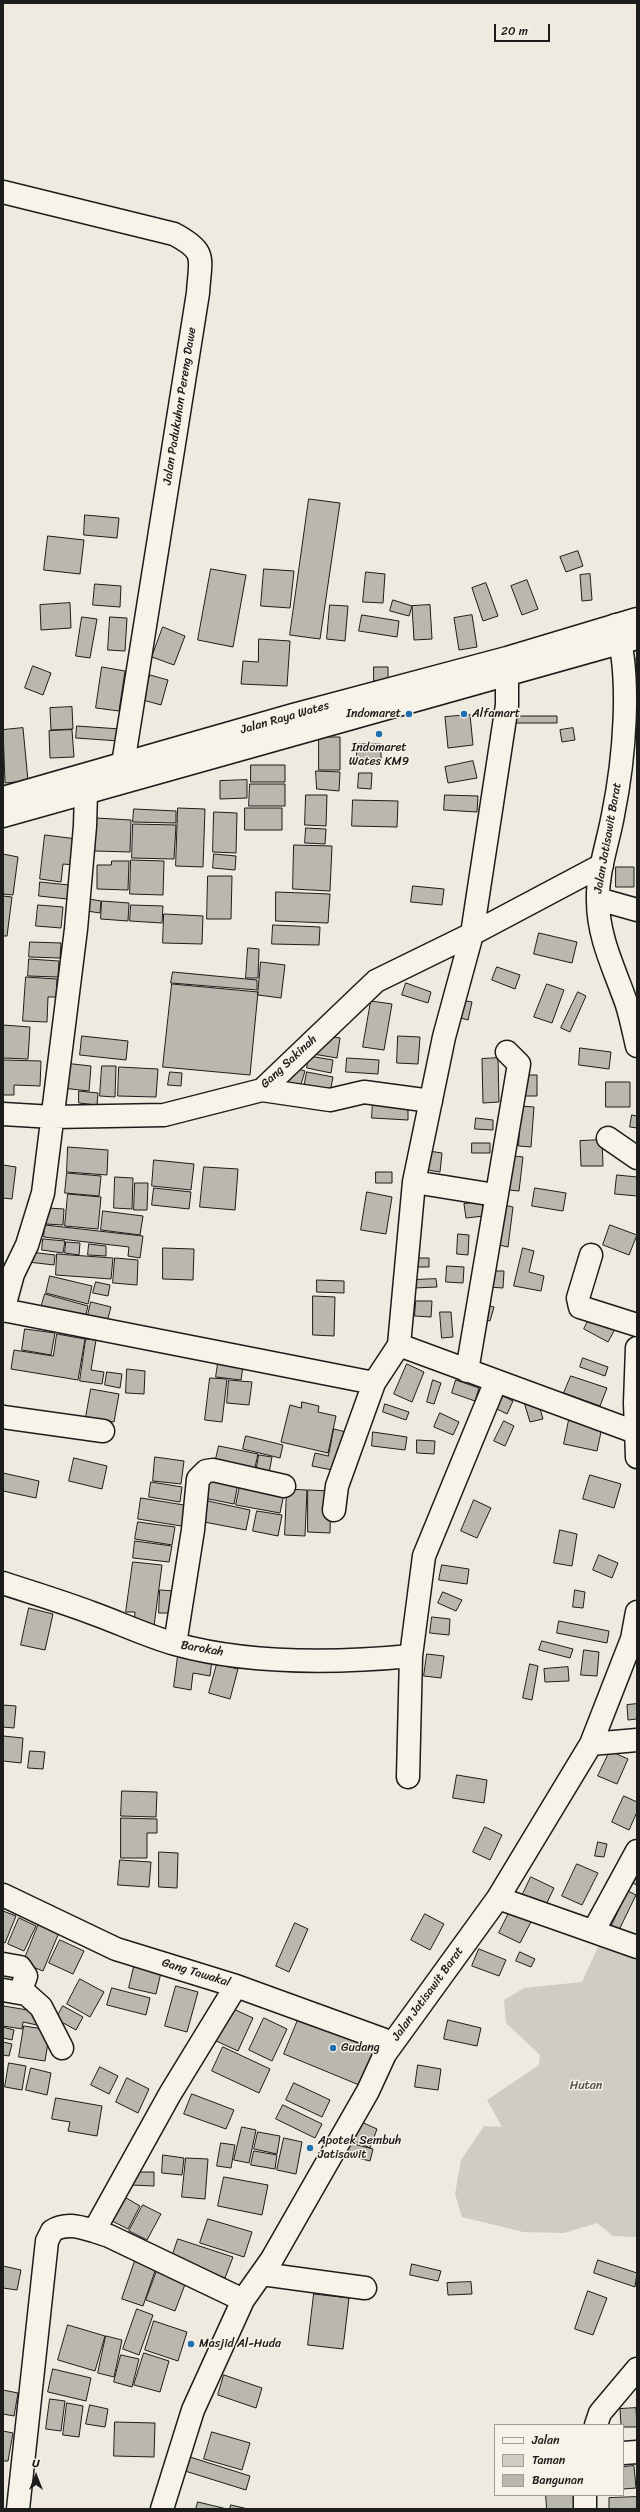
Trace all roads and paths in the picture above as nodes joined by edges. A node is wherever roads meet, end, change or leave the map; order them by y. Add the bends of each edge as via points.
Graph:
1 (3, 192) edge
2 (637, 619) edge
3 (625, 635) edge
4 (507, 676) junction
5 (123, 764) junction
6 (86, 792) junction
7 (3, 798) edge
8 (3, 816) edge
9 (602, 865) junction
10 (598, 899) junction
11 (637, 910) edge
12 (472, 934) junction
13 (632, 1008) edge
14 (637, 1046) edge
15 (507, 1052) dead end
16 (262, 1090) junction
17 (431, 1101) junction
18 (3, 1114) edge
19 (53, 1117) junction
20 (608, 1138) dead end
21 (637, 1158) edge
22 (414, 1182) junction
23 (495, 1195) junction
24 (591, 1255) dead end
25 (3, 1311) edge
26 (637, 1325) edge
27 (399, 1345) junction
28 (637, 1348) edge
29 (468, 1371) junction
30 (496, 1381) junction
31 (374, 1383) junction
32 (3, 1417) edge
33 (103, 1431) dead end
34 (635, 1432) junction
35 (637, 1457) edge
36 (284, 1486) dead end
37 (334, 1510) dead end
38 (3, 1583) edge
39 (637, 1612) edge
40 (175, 1644) junction
41 (411, 1656) junction
42 (637, 1740) edge
43 (591, 1744) junction
44 (408, 1777) dead end
45 (637, 1851) edge
46 (3, 1895) edge
47 (498, 1898) junction
48 (594, 1930) junction
49 (637, 1947) edge
50 (3, 1964) edge
51 (236, 1986) junction
52 (13, 1990) edge
53 (391, 2045) junction
54 (62, 2048) dead end
55 (94, 2231) junction
56 (262, 2274) junction
57 (365, 2288) dead end
58 (244, 2300) junction
59 (634, 2375) edge
60 (596, 2424) edge
61 (637, 2452) edge
62 (624, 2453) edge
63 (585, 2496) edge
64 (18, 2509) edge
65 (162, 2509) edge
66 (585, 2509) edge

1 - 5 main road, Jalan Padukuhan Pereng Dawe via 174,234 193,244 200,256 198,293
2 - 3 main road, Jalan Raya Wates
3 - 4 main road, Jalan Raya Wates
3 - 5 main road, Jalan Raya Wates via 507,658
3 - 9 main road, Jalan Jatisawit Barat via 620,764 614,813
4 - 6 main road, Jalan Raya Wates
4 - 12 main road via 507,705
5 - 7 main road, Jalan Raya Wates
6 - 8 main road, Jalan Raya Wates
6 - 19 main road via 76,929
9 - 10 main road, Jalan Jatisawit Barat
9 - 12 main road, Gang Sakinah
10 - 11 main road
10 - 13 main road, Jalan Jatisawit Barat via 599,929
12 - 16 main road, Gang Sakinah via 376,981
12 - 17 main road via 444,1037
13 - 14 main road, Jalan Jatisawit Barat
15 - 23 main road via 519,1064
16 - 17 main road via 330,1100 364,1092
16 - 19 main road, Gang Sakinah via 164,1115
17 - 22 main road
18 - 19 main road, Gang Sakinah
19 - 25 main road via 43,1192 27,1245 13,1274
20 - 21 main road
22 - 23 main road
22 - 27 main road
23 - 29 main road
24 - 26 main road via 578,1298 580,1307
25 - 31 main road
27 - 29 main road
27 - 31 main road
28 - 34 main road
29 - 30 main road
30 - 34 main road
30 - 41 main road via 424,1556
31 - 37 main road via 337,1486
32 - 33 main road
34 - 35 main road
36 - 40 main road via 213,1470 206,1471 198,1479 193,1530
38 - 40 main road, Barokah via 91,1612
39 - 43 main road, Jalan Jatisawit Barat via 632,1639
40 - 41 main road, Barokah via 282,1660 346,1661
41 - 44 main road
42 - 43 main road
43 - 47 main road, Jalan Jatisawit Barat
45 - 48 main road
46 - 51 main road, Gang Tawakal via 116,1949
47 - 48 main road
47 - 53 main road, Jalan Jatisawit Barat
48 - 49 main road
50 - 52 main road via 23,1968 26,1976
51 - 53 main road, Gang Tawakal via 375,2036
51 - 55 main road via 170,2094
52 - 54 main road via 41,2007
53 - 56 main road, Jalan Jatisawit Barat
55 - 58 main road
55 - 64 main road via 77,2226 64,2226 52,2231 47,2241
56 - 57 main road
56 - 58 main road, Jalan Jatisawit Barat
58 - 65 main road, Jalan Jatisawit Barat via 193,2410
59 - 60 main road via 600,2413
61 - 62 main road
63 - 66 main road

